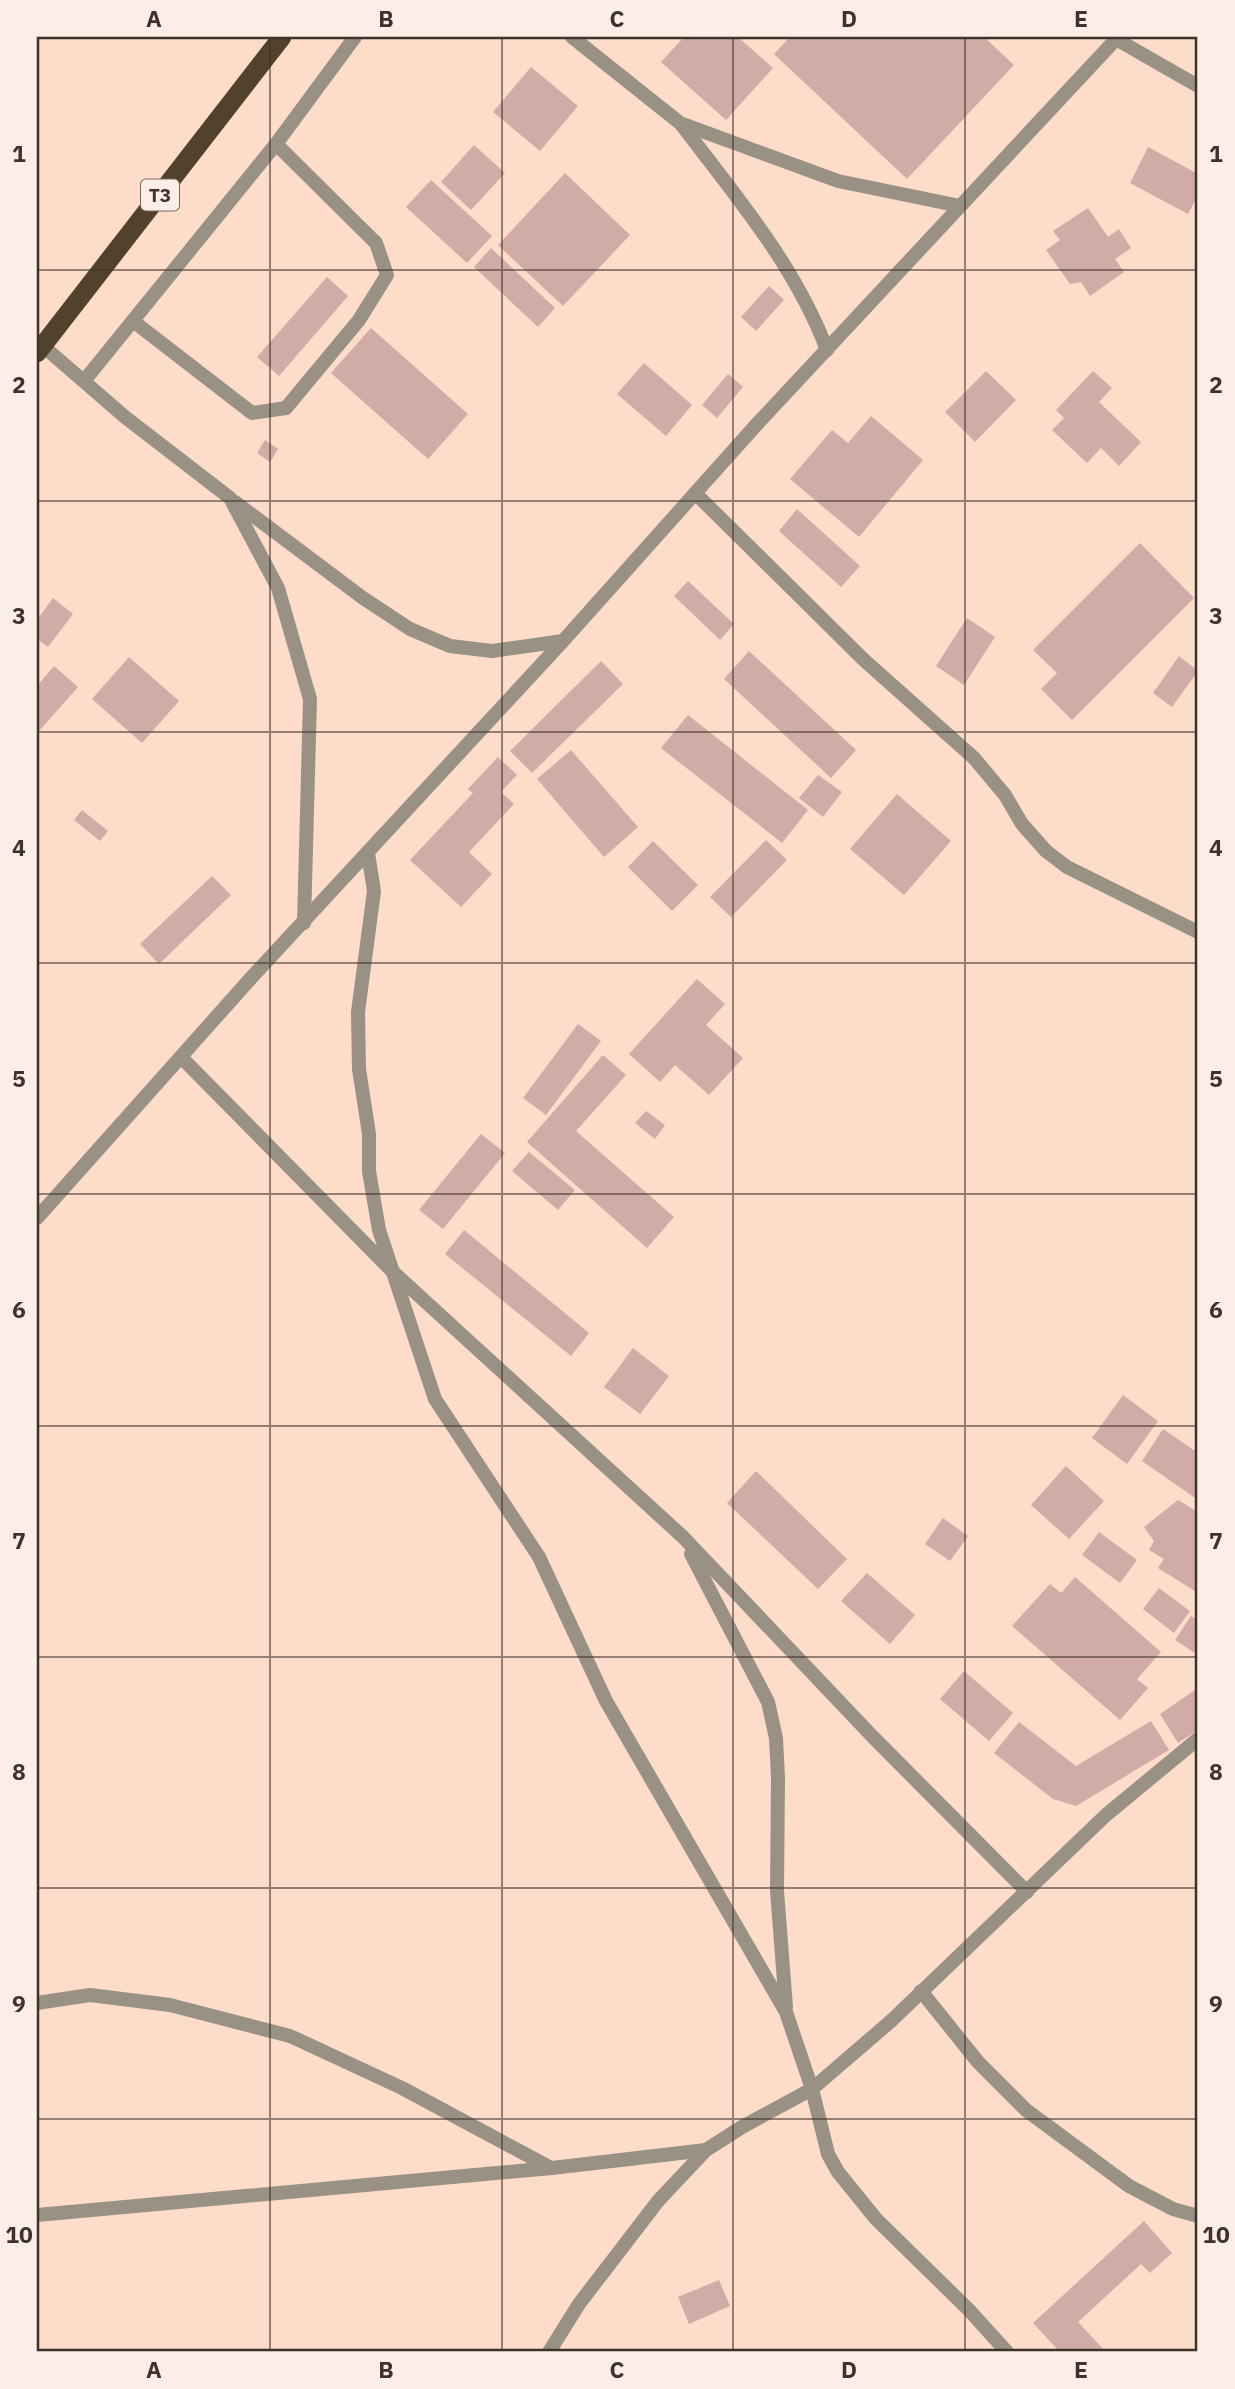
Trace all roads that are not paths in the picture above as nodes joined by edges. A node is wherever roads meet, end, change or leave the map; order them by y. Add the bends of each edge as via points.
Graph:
1 (282, 37) edge
2 (355, 37) edge
3 (572, 37) edge
4 (1117, 38) edge
5 (1198, 86) edge
6 (680, 123) junction
7 (276, 144) junction
8 (960, 206) junction
9 (133, 321) junction
10 (40, 349) edge
11 (827, 350) junction
12 (84, 381) junction
13 (695, 493) junction
14 (230, 498) junction
15 (563, 642) junction
16 (368, 853) junction
17 (304, 923) junction
18 (1198, 932) edge
19 (181, 1057) junction
20 (37, 1219) edge
21 (393, 1271) junction
22 (683, 1537) junction
23 (1198, 1739) edge
24 (1027, 1892) junction
25 (921, 1991) junction
26 (37, 2003) edge
27 (786, 2012) junction
28 (811, 2089) junction
29 (706, 2150) junction
30 (552, 2168) junction
31 (37, 2215) edge
32 (1198, 2216) edge
33 (991, 2335) junction
34 (549, 2352) edge
35 (998, 2352) edge
36 (1007, 2352) edge

1 - 10 highway, T3
2 - 7 street
3 - 6 street
4 - 5 street
4 - 8 street
6 - 8 street via 838,181
6 - 11 street via 777,253 814,317
7 - 9 street
7 - 9 street via 376,243 387,275 359,320 286,408 252,413
8 - 11 street
9 - 12 street
10 - 12 street
11 - 13 street
12 - 14 street
13 - 15 street
13 - 18 street via 864,660 974,758 1046,851 1067,867
14 - 15 street via 410,629 450,646 492,651
14 - 17 street via 278,589 310,699
15 - 16 street
16 - 17 street
16 - 21 street via 374,891 358,1012 359,1069 369,1134 369,1171 379,1230
17 - 19 street
19 - 20 street
19 - 21 street
21 - 22 street
21 - 27 street via 435,1399 539,1558 607,1701
22 - 24 street
22 - 27 street via 768,1702 776,1738 777,1891
23 - 24 street via 1106,1815
24 - 25 street
25 - 28 street
25 - 32 street via 978,2062 1026,2110 1129,2186 1173,2209
26 - 30 street via 90,1995 156,2003 290,2036 401,2088
27 - 28 street
28 - 29 street
28 - 33 street via 828,2154 838,2172 876,2219
29 - 30 street
29 - 34 street via 658,2201 579,2304
30 - 31 street
33 - 35 street
33 - 36 street

